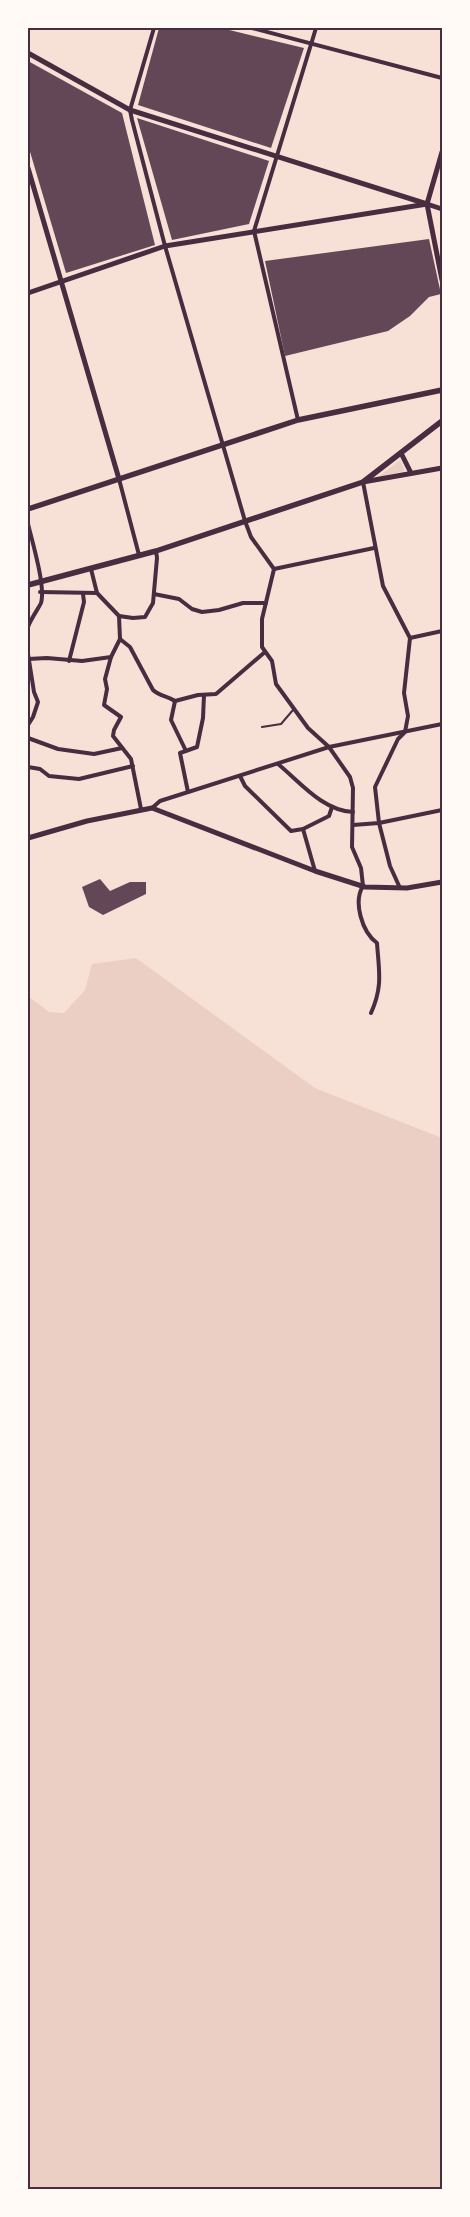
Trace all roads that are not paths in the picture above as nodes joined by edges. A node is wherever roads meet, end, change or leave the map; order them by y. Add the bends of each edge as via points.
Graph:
1 (154, 28) edge
2 (252, 28) edge
3 (316, 28) edge
4 (312, 43) junction
5 (28, 53) edge
6 (442, 78) edge
7 (130, 110) junction
8 (442, 152) edge
9 (277, 157) junction
10 (28, 168) edge
11 (427, 204) junction
12 (442, 209) edge
13 (254, 231) junction
14 (165, 246) junction
15 (442, 280) edge
16 (61, 282) junction
17 (28, 294) edge
18 (442, 390) edge
19 (298, 420) junction
20 (442, 421) edge
21 (222, 446) junction
22 (401, 453) junction
23 (442, 470) edge
24 (411, 474) junction
25 (119, 478) junction
26 (363, 482) junction
27 (28, 509) edge
28 (245, 520) junction
29 (28, 524) edge
30 (374, 548) junction
31 (156, 551) junction
32 (139, 555) junction
33 (91, 569) junction
34 (274, 569) junction
35 (41, 580) junction
36 (28, 585) edge
37 (40, 592) junction
38 (97, 593) junction
39 (83, 594) junction
40 (154, 594) junction
41 (266, 603) junction
42 (119, 616) junction
43 (28, 627) edge
44 (442, 631) edge
45 (120, 638) junction
46 (410, 638) junction
47 (265, 652) junction
48 (28, 657) edge
49 (111, 657) junction
50 (69, 661) junction
51 (28, 687) edge
52 (34, 692) junction
53 (204, 694) junction
54 (175, 701) junction
55 (295, 707) junction
56 (442, 724) edge
57 (28, 725) edge
58 (262, 727) dead end
59 (405, 732) junction
60 (28, 738) edge
61 (329, 747) junction
62 (122, 748) junction
63 (186, 751) junction
64 (278, 764) junction
65 (133, 766) junction
66 (28, 767) edge
67 (240, 776) junction
68 (188, 792) junction
69 (332, 807) junction
70 (152, 808) junction
71 (141, 809) junction
72 (442, 810) edge
73 (353, 812) junction
74 (379, 823) junction
75 (353, 826) junction
76 (303, 829) junction
77 (28, 838) edge
78 (315, 870) junction
79 (442, 882) edge
80 (363, 886) junction
81 (400, 888) junction
82 (371, 1013) dead end

1 - 7 street
2 - 4 street
3 - 4 street
4 - 6 street
4 - 9 street
5 - 7 street
7 - 9 street
7 - 14 street
8 - 11 street
9 - 11 street
9 - 13 street
10 - 16 street
11 - 12 street
11 - 13 street
11 - 15 street
13 - 14 street
13 - 19 street
14 - 16 street
14 - 21 street
16 - 17 street
16 - 25 street
18 - 19 main road
19 - 21 main road
20 - 22 main road
21 - 25 main road
21 - 28 street
22 - 24 street
22 - 26 main road
23 - 24 street
24 - 26 street
25 - 27 main road
25 - 32 street
26 - 28 main road
26 - 30 street
28 - 31 main road
28 - 34 street via 251,537
29 - 35 street
30 - 34 street
30 - 46 street via 383,586
31 - 32 main road
31 - 40 street
32 - 33 main road
33 - 35 main road
33 - 38 street
34 - 41 street
35 - 36 main road
35 - 37 street
37 - 39 street
37 - 43 street via 41,602
38 - 39 street
38 - 42 street
39 - 50 street via 84,602
40 - 41 street via 179,600 202,612 243,603
40 - 42 street via 153,604 145,617
41 - 47 street via 260,634
42 - 45 street
44 - 46 street
45 - 49 street
45 - 54 street via 130,647 152,690
46 - 59 street via 404,693 408,716
47 - 53 street via 216,694
47 - 55 street via 272,661 276,684
48 - 50 street
48 - 52 street
49 - 50 street
49 - 62 street via 105,679 108,689 104,705 121,717 112,736
51 - 52 street
52 - 57 street via 38,702
53 - 54 street
53 - 63 street via 197,747
54 - 63 street via 171,720
55 - 58 lane via 281,724
55 - 61 street via 308,728
56 - 59 street
59 - 61 street
59 - 74 street via 398,739 374,787
60 - 62 street via 58,748 94,754
61 - 64 street
61 - 73 street via 350,777
62 - 65 street
63 - 68 street via 180,753
64 - 67 street
64 - 69 street
65 - 66 street via 79,779 50,776 40,769
65 - 71 street
67 - 68 street
67 - 76 street via 245,786 291,831
68 - 70 street via 160,801
69 - 73 street
69 - 76 street via 329,816
70 - 71 street
70 - 78 street
71 - 77 street
72 - 74 street
73 - 75 street
74 - 75 street
74 - 81 street via 390,866
75 - 80 street via 352,847 361,868
76 - 78 street
78 - 80 street
79 - 81 street
80 - 81 street
80 - 82 street via 359,910 370,938 377,943 380,984

